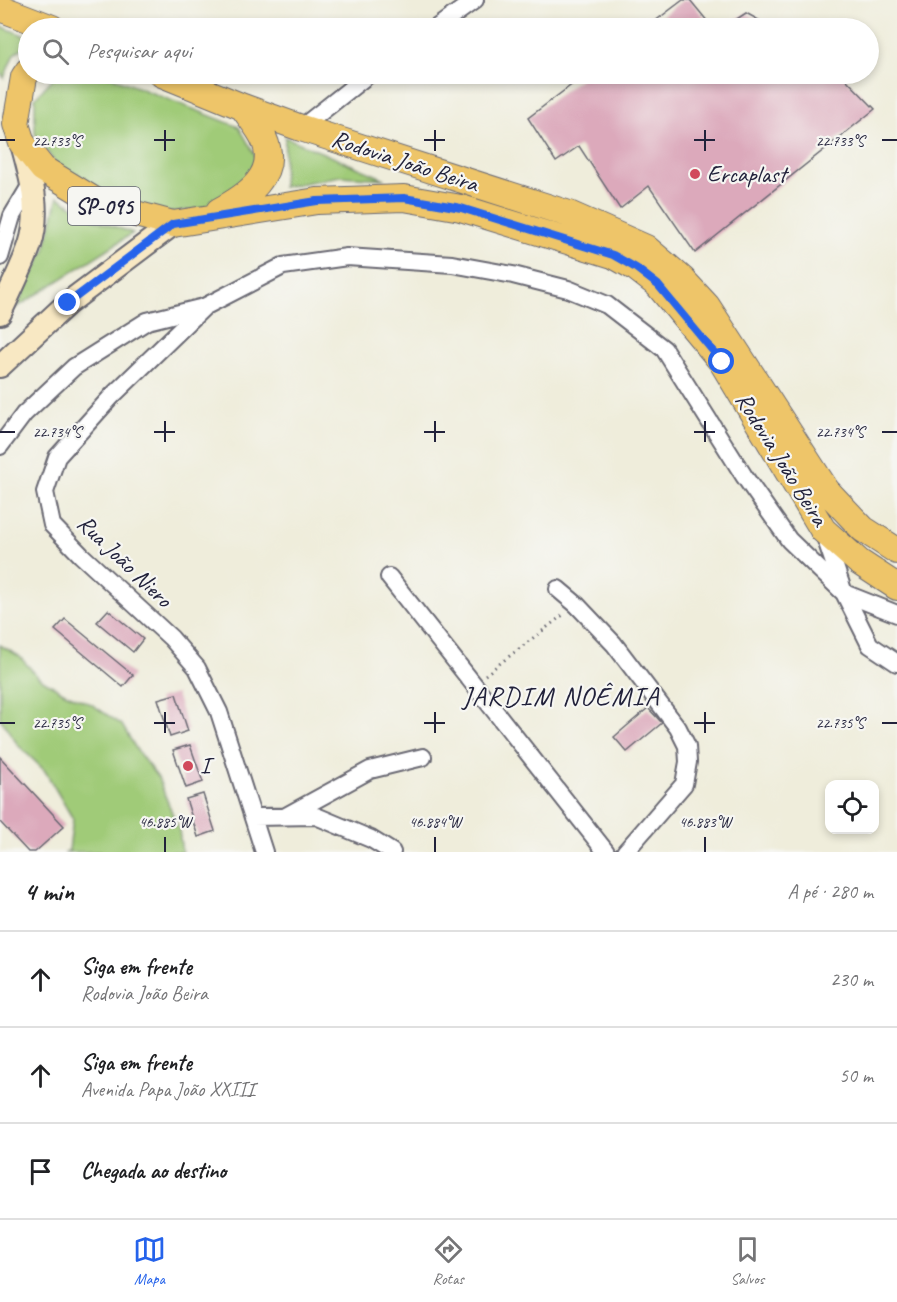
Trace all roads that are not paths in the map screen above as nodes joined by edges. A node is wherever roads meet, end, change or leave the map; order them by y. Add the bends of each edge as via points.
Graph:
1 (475, 0) edge
2 (0, 8) edge
3 (26, 18) edge
4 (450, 18) edge
5 (23, 84) edge
6 (187, 84) edge
7 (356, 84) edge
8 (0, 99) edge
9 (243, 107) junction
10 (301, 128) junction
11 (19, 133) junction
12 (33, 180) junction
13 (206, 218) junction
14 (173, 224) junction
15 (0, 257) edge
16 (204, 307) junction
17 (0, 313) edge
18 (0, 366) edge
19 (0, 446) edge
20 (823, 530) junction
21 (897, 551) edge
22 (389, 577) dead end
23 (897, 586) edge
24 (558, 589) dead end
25 (844, 593) junction
26 (897, 614) edge
27 (897, 663) edge
28 (423, 757) dead end
29 (286, 816) junction
30 (253, 817) junction
31 (264, 852) edge
32 (392, 852) edge
33 (606, 852) edge
34 (625, 852) edge

1 - 4 street
2 - 3 main road
5 - 11 main road
6 - 9 main road, Rodovia João Beira
7 - 10 street
8 - 11 main road, Rodovia João Beira / SP-095
9 - 10 main road, Rodovia João Beira
9 - 13 main road via 265,141 267,160 261,180 243,199
10 - 21 main road, Rodovia João Beira via 569,214 646,248 707,306 826,491 863,529
11 - 12 main road
11 - 14 main road, Rodovia João Beira / SP-095 via 43,169 102,205
12 - 15 street via 12,216
12 - 17 main road via 30,245
13 - 14 main road, Rodovia João Beira / SP-095
13 - 20 main road, Rodovia João Beira / SP-095 via 317,201 404,198 461,208 613,255 658,285 722,362
14 - 18 main road via 68,303
16 - 19 street via 147,321 74,367 24,414
16 - 25 street via 283,266 347,257 452,264 568,290 607,305 664,350 789,540
16 - 30 street, Rua João Niero via 112,396 57,457 45,492 52,525 171,638 197,668 219,712
20 - 23 main road, Rodovia João Beira / SP-095 via 859,562
20 - 25 street
22 - 33 street
24 - 34 street via 614,644 678,728 687,746 684,784
25 - 26 street
25 - 27 street via 870,645
28 - 29 street via 370,770
29 - 30 street
29 - 32 street via 316,816 372,839
30 - 31 street, Rua João Niero

